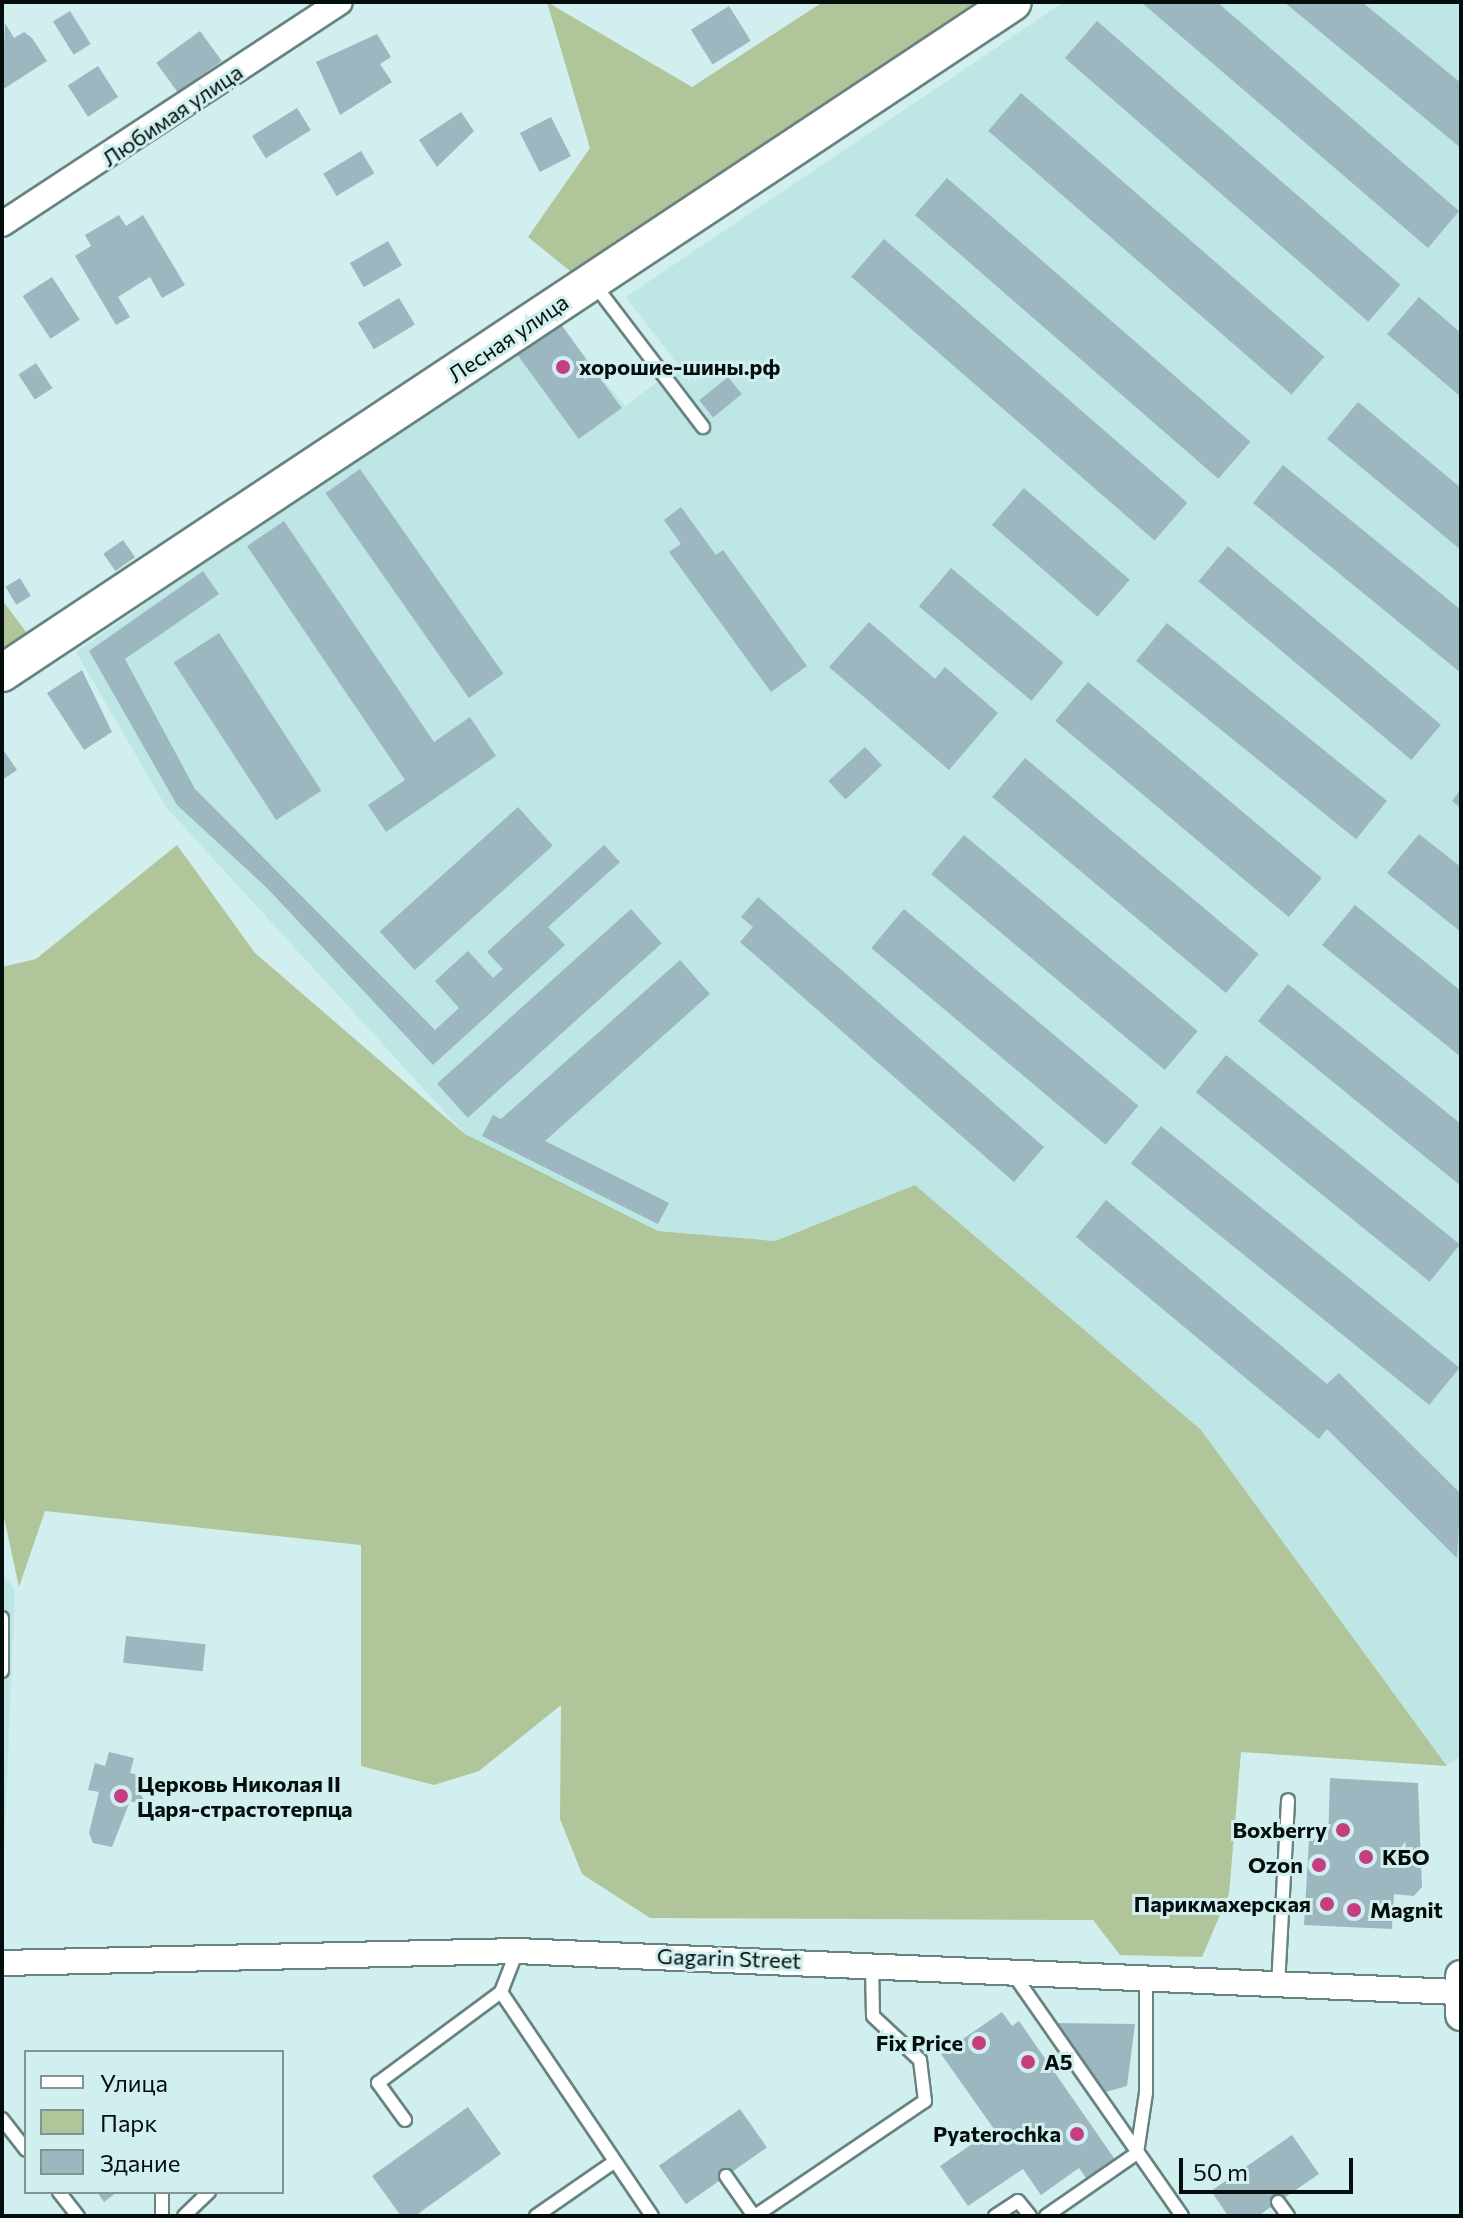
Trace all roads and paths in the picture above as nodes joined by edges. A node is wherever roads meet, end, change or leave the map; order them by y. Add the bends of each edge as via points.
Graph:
1 (340, 2) edge
2 (1013, 2) edge
3 (2, 224) edge
4 (592, 282) junction
5 (703, 427) dead end
6 (2, 673) edge
7 (2, 1618) edge
8 (2, 1671) edge
9 (1288, 1800) dead end
10 (517, 1951) junction
11 (3, 1961) edge
12 (872, 1963) junction
13 (1010, 1968) junction
14 (1146, 1978) junction
15 (1278, 1986) junction
16 (501, 1992) junction
17 (1459, 1994) edge
18 (2, 2119) edge
19 (405, 2120) dead end
20 (24, 2147) edge
21 (1137, 2153) junction
22 (614, 2162) junction
23 (726, 2176) dead end
24 (61, 2194) edge
25 (162, 2194) edge
26 (207, 2194) edge
27 (1278, 2202) dead end
28 (78, 2216) edge
29 (162, 2216) edge
30 (184, 2216) edge
31 (536, 2216) edge
32 (652, 2216) edge
33 (755, 2216) edge
34 (995, 2216) edge
35 (1030, 2216) edge
36 (1046, 2216) edge
37 (1182, 2216) edge
38 (1288, 2216) edge

1 - 3 street, Любимая улица
2 - 4 main road, Лесная улица
4 - 5 lane
4 - 6 main road, Лесная улица
7 - 8 lane
9 - 15 lane
10 - 11 street, Gagarin Street
10 - 12 street, Gagarin Street
10 - 16 lane
12 - 13 street, Gagarin Street
12 - 33 lane via 873,2016 920,2060 925,2101
13 - 14 street, Gagarin Street
13 - 21 lane
14 - 15 street, Gagarin Street
14 - 21 lane via 1146,2093
15 - 17 street, Gagarin Street
16 - 19 lane via 378,2083
16 - 22 lane
18 - 20 lane
21 - 36 lane
21 - 37 lane
22 - 31 lane
22 - 32 lane
23 - 33 lane
24 - 28 lane
25 - 29 lane
26 - 30 lane
27 - 38 lane
34 - 35 lane via 1018,2201

